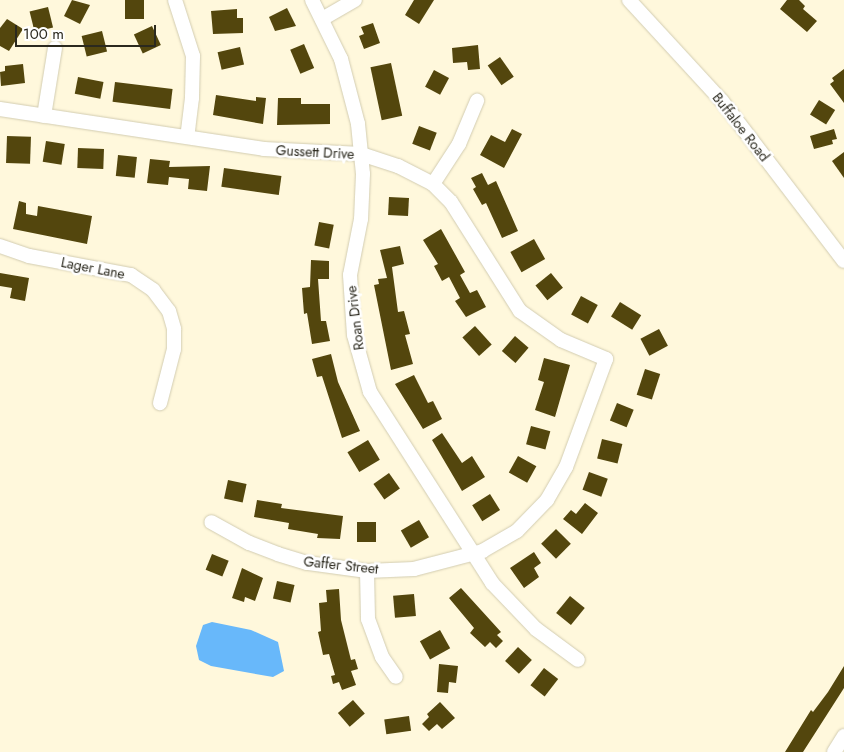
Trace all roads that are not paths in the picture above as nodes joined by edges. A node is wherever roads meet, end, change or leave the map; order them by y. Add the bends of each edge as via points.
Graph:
1 (175, 0) edge
2 (312, 0) edge
3 (354, 0) edge
4 (629, 0) edge
5 (322, 19) junction
6 (54, 48) dead end
7 (477, 101) dead end
8 (0, 109) edge
9 (44, 116) junction
10 (187, 137) junction
11 (361, 154) junction
12 (433, 184) junction
13 (0, 246) edge
14 (844, 261) edge
15 (606, 360) joint
16 (160, 403) dead end
17 (211, 522) dead end
18 (473, 555) junction
19 (367, 571) junction
20 (578, 660) dead end
21 (396, 677) dead end
22 (844, 736) edge
23 (834, 752) edge

1 - 10 street via 193,56
2 - 5 street, Roan Drive
3 - 5 street
4 - 14 street, Buffaloe Road via 722,101
5 - 11 street, Roan Drive via 341,59 350,88
6 - 9 street
7 - 12 street via 459,144
8 - 9 street, Gussett Drive
9 - 10 street, Gussett Drive
10 - 11 street, Gussett Drive via 264,150
11 - 12 street, Gussett Drive via 398,166
11 - 18 street, Roan Drive via 361,219 350,275 354,334 361,365 370,392 386,420
12 - 15 street, Gussett Drive via 451,202 520,310 561,340
13 - 16 street, Lager Lane via 29,256 131,275 153,290 169,311 174,329 174,349
15 - 18 street, Gaffer Street via 566,467 547,500 516,531
17 - 19 street, Gaffer Street via 278,554 307,563
18 - 19 street, Gaffer Street via 414,568
18 - 20 street, Roan Drive via 514,608
19 - 21 street via 368,619 378,650
22 - 23 street

